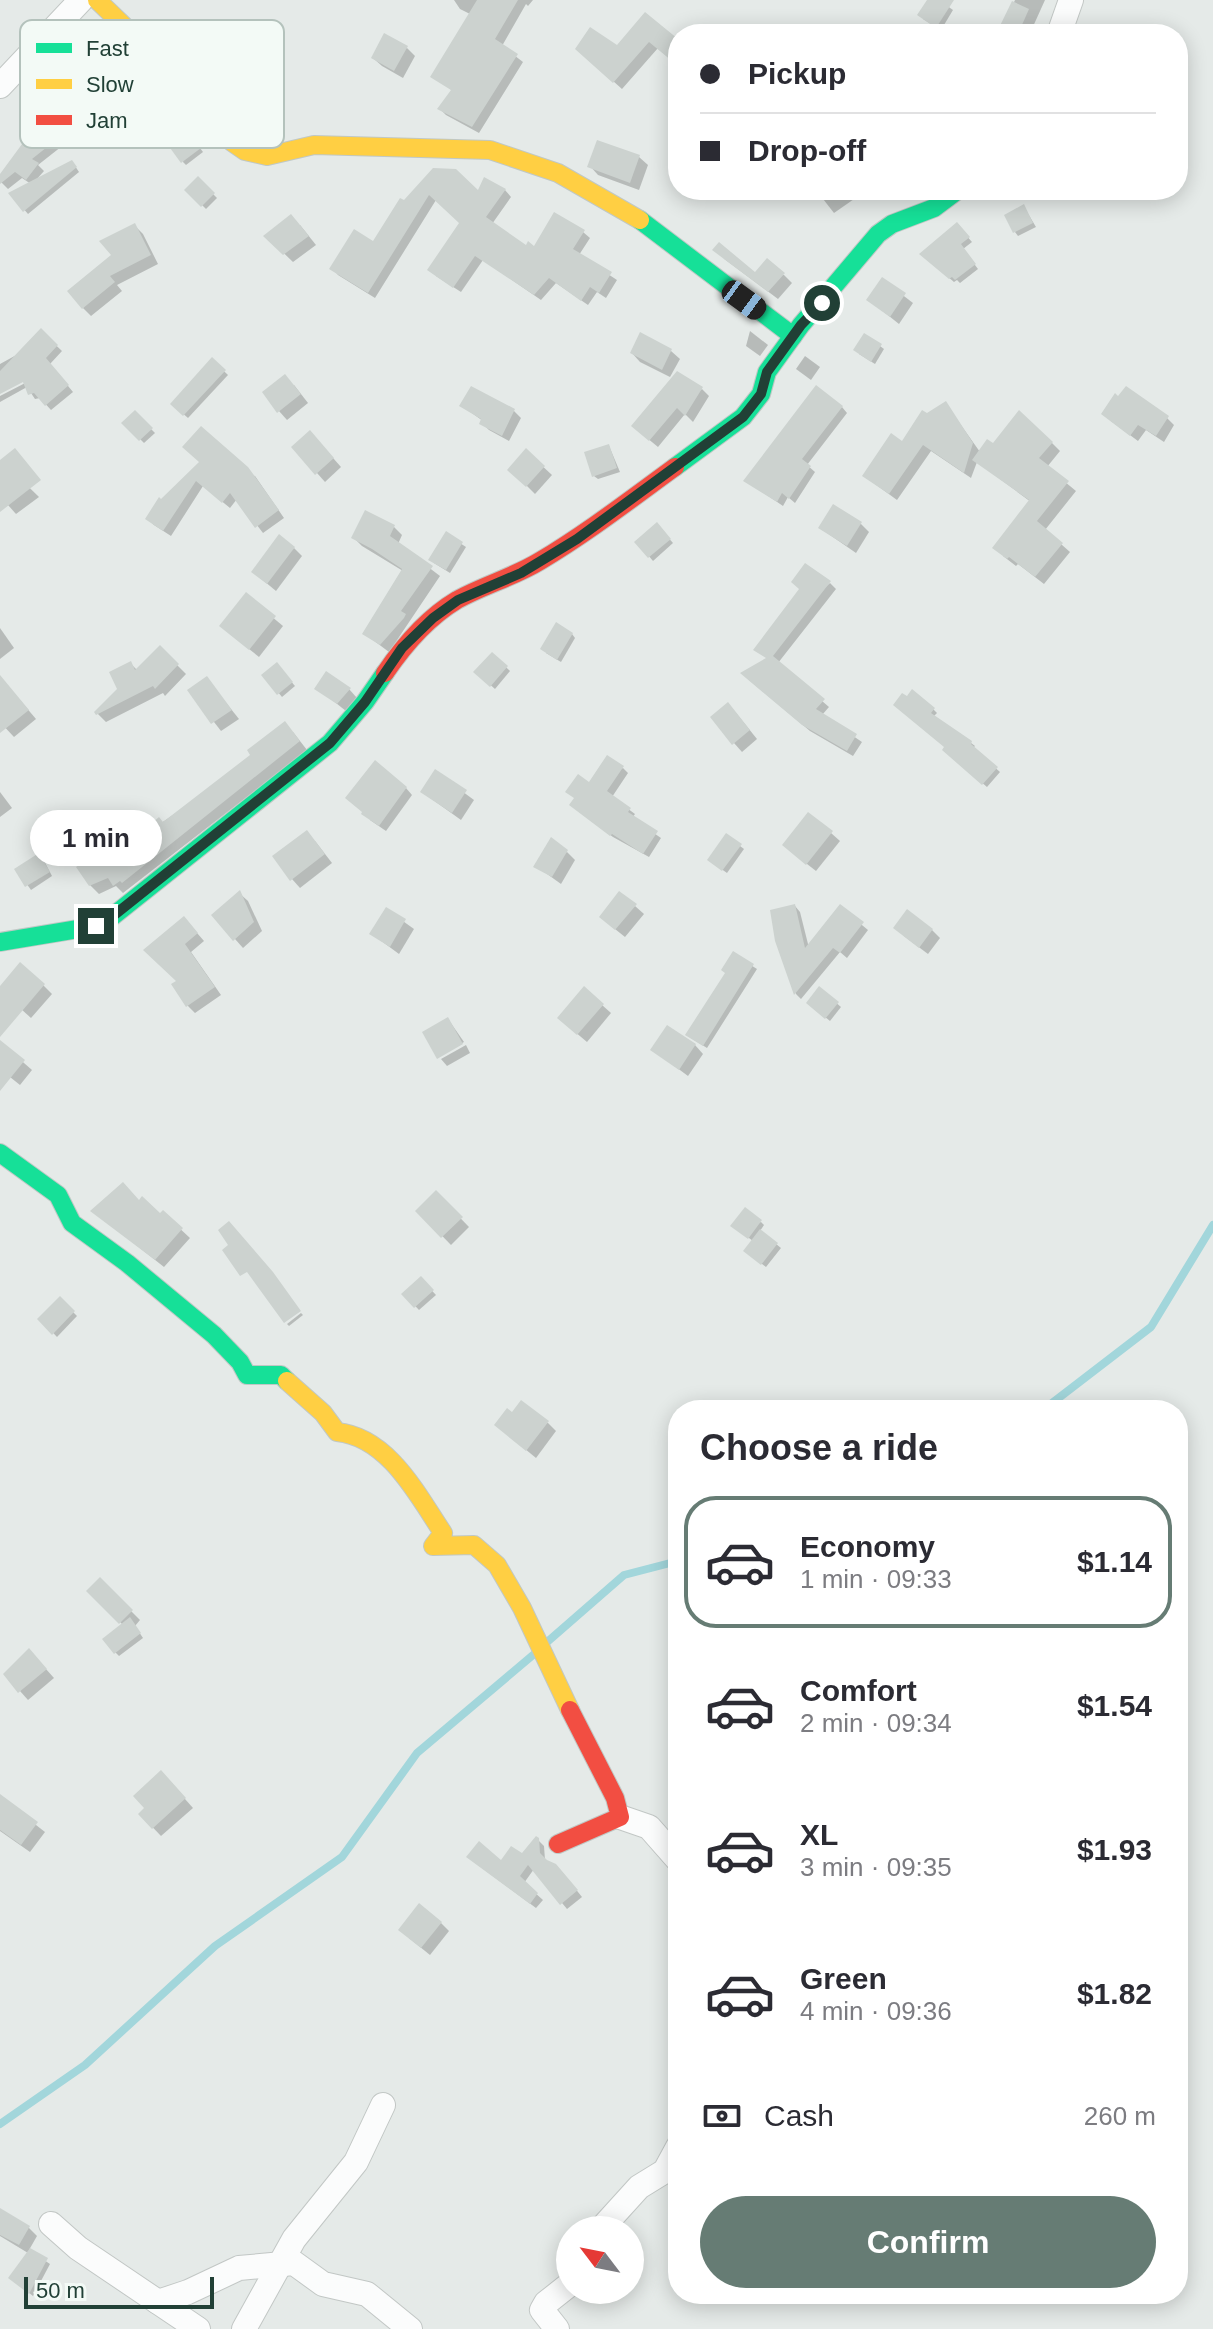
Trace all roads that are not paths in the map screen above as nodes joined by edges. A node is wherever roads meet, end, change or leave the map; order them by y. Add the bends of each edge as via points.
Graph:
1 (81, 0) edge
2 (97, 0) edge
3 (1071, 0) edge
4 (62, 20) edge
5 (118, 20) edge
6 (1063, 24) edge
7 (20, 65) edge
8 (0, 86) edge
9 (241, 148) edge
10 (945, 200) edge
11 (793, 336) junction
12 (0, 942) edge
13 (0, 1153) edge
14 (620, 1817) junction
15 (558, 1844) dead end
16 (668, 1849) edge
17 (383, 2105) dead end
18 (668, 2165) edge
19 (613, 2216) edge
20 (51, 2224) dead end
21 (280, 2264) junction
22 (556, 2297) edge
23 (158, 2302) junction
24 (198, 2329) edge
25 (244, 2329) edge
26 (410, 2329) edge
27 (557, 2329) edge

1 - 4 street
2 - 5 street
3 - 6 street
7 - 8 street
9 - 11 street via 267,156 314,145 437,147 490,150 525,160 640,220
10 - 11 street via 878,234
11 - 12 street via 743,417 577,539 433,618 402,648 330,743 108,920 82,930
13 - 14 street via 58,1195 72,1223 214,1335 247,1375 281,1375 326,1412 337,1432 361,1436 390,1461 443,1533 433,1546 474,1545 497,1565
14 - 15 street
14 - 16 street via 649,1827
17 - 21 street via 356,2162
18 - 19 street
20 - 23 street
21 - 23 street via 239,2268
21 - 25 street
21 - 26 street via 294,2263 323,2284 367,2294
22 - 27 street via 542,2310
23 - 24 street

